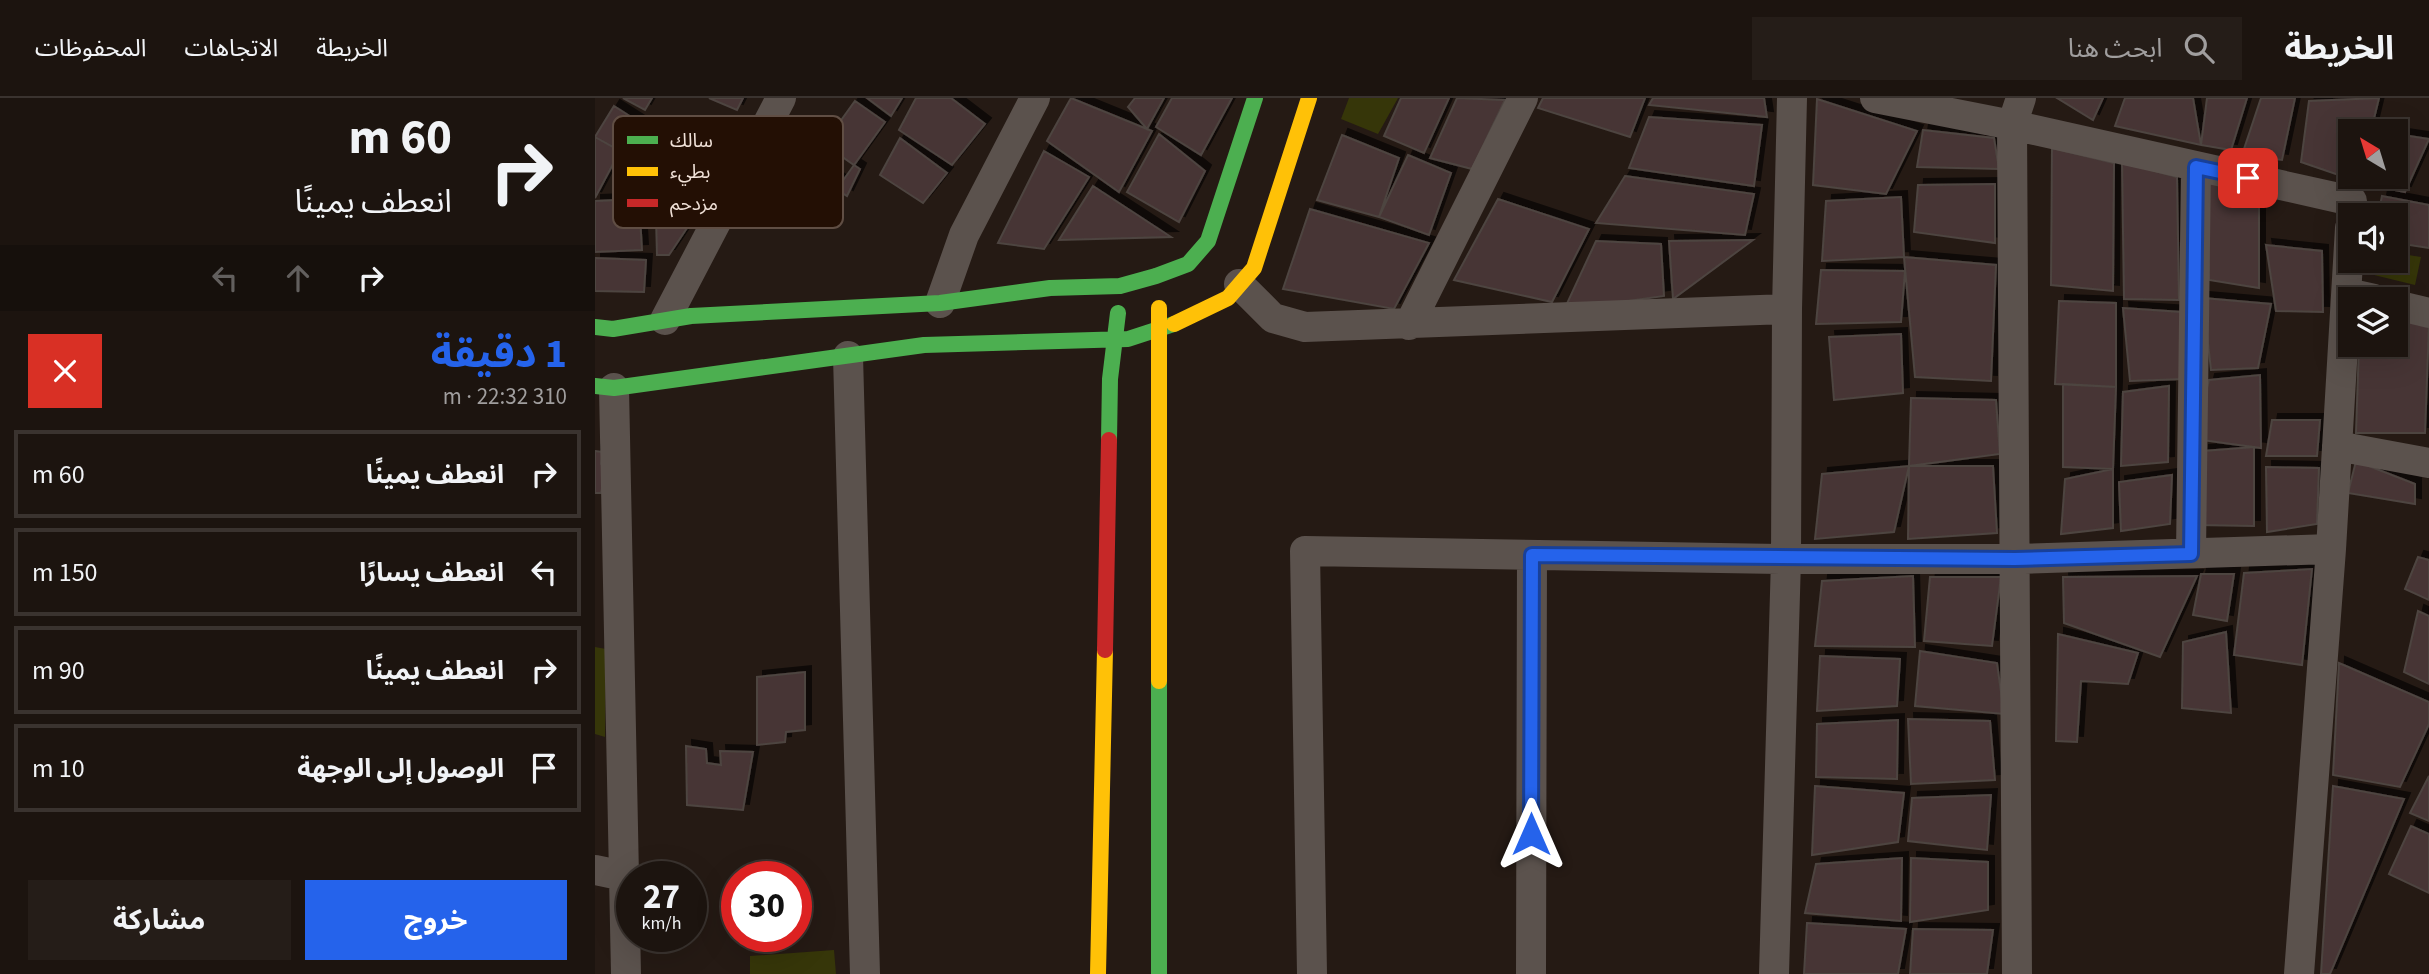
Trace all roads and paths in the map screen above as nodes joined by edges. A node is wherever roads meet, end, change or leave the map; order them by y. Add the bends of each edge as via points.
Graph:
1 (781, 98) edge
2 (1035, 98) edge
3 (1255, 98) edge
4 (1309, 98) edge
5 (1523, 98) edge
6 (1792, 98) edge
7 (1875, 98) edge
8 (2016, 111) edge
9 (772, 116) edge
10 (2196, 167) junction
11 (2352, 203) edge
12 (713, 228) edge
13 (1156, 276) junction
14 (1239, 284) junction
15 (1120, 286) junction
16 (940, 303) junction
17 (2408, 307) edge
18 (1787, 309) junction
19 (2429, 313) edge
20 (665, 320) junction
21 (1409, 325) junction
22 (595, 327) edge
23 (1161, 330) junction
24 (1114, 339) junction
25 (848, 356) junction
26 (2351, 357) edge
27 (605, 387) edge
28 (2337, 446) junction
29 (2429, 463) edge
30 (2331, 550) junction
31 (2191, 554) junction
32 (1532, 555) junction
33 (1786, 559) junction
34 (2015, 559) junction
35 (606, 637) edge
36 (623, 861) edge
37 (595, 870) edge
38 (616, 874) edge
39 (626, 952) edge
40 (626, 974) edge
41 (865, 974) edge
42 (1098, 974) edge
43 (1159, 974) edge
44 (1312, 974) edge
45 (1531, 974) edge
46 (1774, 974) edge
47 (2017, 974) edge
48 (2299, 974) edge

1 - 9 street
2 - 16 street via 964,235
3 - 13 street via 1207,242 1188,264
4 - 14 street via 1254,268
5 - 21 street
6 - 18 street
7 - 8 street
8 - 10 street
8 - 34 street
10 - 11 street
10 - 31 street
12 - 20 street
13 - 15 street
13 - 23 street
14 - 21 street via 1273,317 1305,327
14 - 23 street via 1228,298
15 - 16 street via 1050,288
15 - 24 street
16 - 20 street
17 - 19 street
18 - 21 street
18 - 33 street
20 - 22 street via 613,329
23 - 24 street
23 - 43 street
24 - 25 street via 924,345
24 - 42 street
25 - 27 street
25 - 41 street
26 - 28 street
27 - 35 street
28 - 29 street
28 - 30 street
30 - 31 street
30 - 48 street
31 - 34 street
32 - 33 street
32 - 44 street via 1305,551
32 - 45 street
33 - 34 street
33 - 46 street
34 - 47 street
35 - 36 street
37 - 38 street
39 - 40 street

